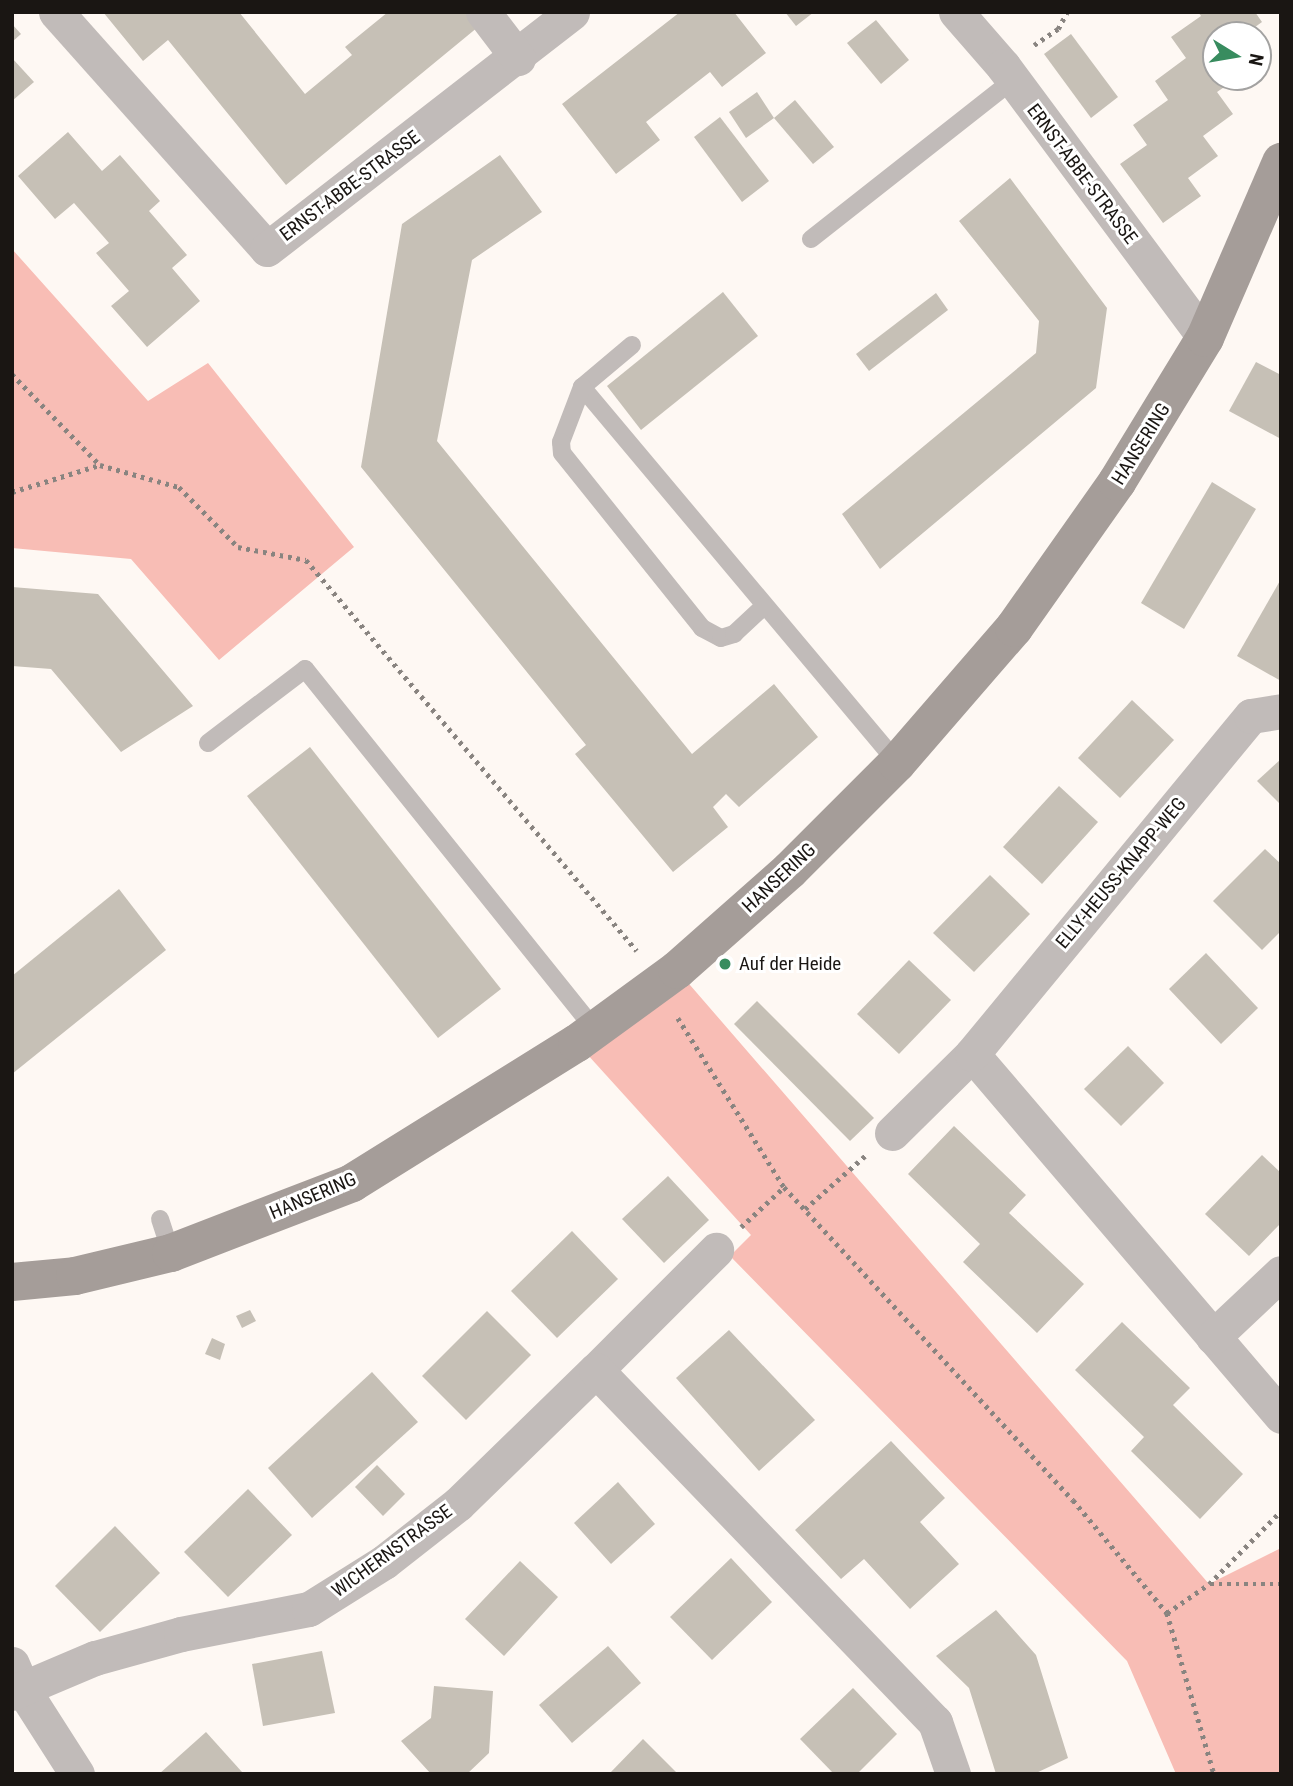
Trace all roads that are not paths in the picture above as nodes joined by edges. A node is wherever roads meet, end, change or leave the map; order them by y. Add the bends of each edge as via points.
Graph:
1 (56, 12) edge
2 (483, 12) edge
3 (572, 12) edge
4 (956, 12) edge
5 (518, 58) junction
6 (1008, 73) junction
7 (1281, 162) edge
8 (1272, 213) edge
9 (811, 239) dead end
10 (1205, 338) junction
11 (632, 345) dead end
12 (582, 387) junction
13 (763, 607) junction
14 (1281, 711) edge
15 (208, 743) dead end
16 (897, 763) junction
17 (595, 1030) junction
18 (972, 1054) junction
19 (892, 1133) road end
20 (716, 1250) road end
21 (1281, 1273) edge
22 (12, 1282) edge
23 (1213, 1337) junction
24 (596, 1370) junction
25 (1281, 1416) edge
26 (16, 1681) edge
27 (77, 1774) edge
28 (953, 1774) edge

1 - 5 street, ERNST-ABBE-STRASSE via 267,249
2 - 5 street
3 - 5 street, ERNST-ABBE-STRASSE
4 - 6 street, ERNST-ABBE-STRASSE
6 - 9 lane
6 - 10 street, ERNST-ABBE-STRASSE
7 - 8 street, HANSERING
8 - 10 street, HANSERING
10 - 16 street, HANSERING via 1118,482 1014,628
11 - 12 lane
12 - 13 lane
12 - 13 lane via 561,442 562,453 702,628 721,638 734,634
13 - 16 lane
14 - 18 street, ELLY-HEUSS-KNAPP-WEG via 1251,716
15 - 17 lane via 305,669
16 - 17 street, HANSERING via 790,870 661,981
17 - 22 street, HANSERING via 352,1182 166,1236 75,1276
18 - 19 street, ELLY-HEUSS-KNAPP-WEG
18 - 23 street
20 - 24 street, WICHERNSTRASSE
21 - 23 street
23 - 25 street
24 - 26 street, WICHERNSTRASSE via 458,1504 384,1562 309,1609 181,1634
24 - 28 street via 935,1722
26 - 27 street

